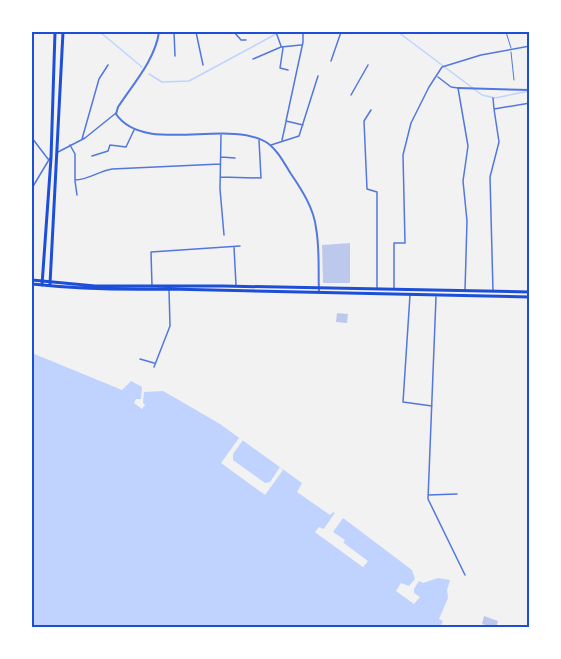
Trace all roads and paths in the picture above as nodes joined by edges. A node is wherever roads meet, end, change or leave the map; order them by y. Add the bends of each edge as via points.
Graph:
1 (55, 32) edge
2 (63, 32) edge
3 (159, 32) edge
4 (175, 32) edge
5 (196, 32) edge
6 (234, 32) edge
7 (276, 32) edge
8 (303, 32) edge
9 (341, 32) edge
10 (506, 32) edge
11 (246, 40) dead end
12 (303, 45) junction
13 (530, 46) edge
14 (282, 47) junction
15 (511, 49) junction
16 (175, 56) dead end
17 (253, 59) dead end
18 (331, 61) dead end
19 (108, 65) dead end
20 (204, 65) dead end
21 (368, 65) dead end
22 (288, 70) dead end
23 (318, 76) dead end
24 (437, 76) junction
25 (514, 80) dead end
26 (458, 88) junction
27 (530, 90) edge
28 (351, 95) dead end
29 (493, 98) dead end
30 (530, 103) edge
31 (494, 109) junction
32 (371, 110) dead end
33 (117, 113) junction
34 (52, 119) junction
35 (59, 119) junction
36 (286, 121) junction
37 (303, 124) junction
38 (134, 129) junction
39 (221, 134) junction
40 (32, 138) edge
41 (82, 139) junction
42 (259, 139) junction
43 (282, 141) junction
44 (270, 145) junction
45 (70, 146) junction
46 (57, 152) junction
47 (92, 156) dead end
48 (220, 157) junction
49 (50, 158) junction
50 (235, 158) dead end
51 (220, 164) junction
52 (220, 177) junction
53 (75, 180) junction
54 (32, 188) edge
55 (77, 195) dead end
56 (224, 236) dead end
57 (234, 246) junction
58 (240, 246) dead end
59 (32, 282) edge
60 (42, 283) junction
61 (50, 284) junction
62 (224, 286) junction
63 (236, 286) junction
64 (152, 287) junction
65 (168, 287) junction
66 (377, 289) junction
67 (318, 290) junction
68 (394, 290) junction
69 (223, 291) junction
70 (465, 291) junction
71 (493, 291) junction
72 (530, 292) edge
73 (410, 295) junction
74 (436, 296) junction
75 (530, 297) edge
76 (140, 359) dead end
77 (432, 405) junction
78 (457, 494) dead end
79 (428, 495) junction
80 (465, 575) dead end

1 - 34 main road
2 - 35 main road
3 - 4 street
3 - 33 street via 152,55
4 - 16 street
5 - 20 street
6 - 11 street
7 - 14 street
8 - 12 street
9 - 18 street
10 - 15 lane
12 - 14 street
12 - 36 street
13 - 15 street
14 - 17 street
14 - 22 street via 280,68
15 - 24 street via 458,61 442,67
15 - 25 lane
19 - 41 street via 99,79
21 - 28 street
23 - 37 street
24 - 26 street
24 - 68 street via 411,123 403,155 405,243 394,243
26 - 27 street
26 - 70 street via 468,146 463,181 467,221
29 - 31 street
30 - 31 street
31 - 71 street via 499,142 490,177
32 - 66 street via 364,121 367,189 377,192
33 - 38 street
33 - 41 street
34 - 35 main road
34 - 49 main road
35 - 46 main road
36 - 37 street
36 - 43 street
37 - 43 street via 299,136
38 - 39 street via 164,134
38 - 47 street via 126,147 111,145 108,151
39 - 42 street
39 - 48 street
40 - 49 street
41 - 45 street
42 - 44 street
42 - 52 street via 261,178
43 - 44 street
44 - 67 street via 303,193 315,222
45 - 46 street
45 - 53 street via 75,154
46 - 61 main road
48 - 50 street
48 - 51 street
49 - 54 street
49 - 60 main road
51 - 52 street
51 - 53 street via 112,169
52 - 56 street
53 - 55 street
57 - 58 street
57 - 63 street
57 - 64 street via 151,252
59 - 60 main road
60 - 61 main road
61 - 64 main road
62 - 63 main road
62 - 65 main road
62 - 69 main road
63 - 67 main road
64 - 65 main road
65 - 69 main road
65 - 76 street via 170,326 154,365
66 - 67 main road
66 - 68 main road
67 - 69 main road
67 - 73 main road
68 - 70 main road
70 - 71 main road
71 - 72 main road
73 - 74 main road
73 - 77 street via 403,402
74 - 75 main road
74 - 77 street
77 - 79 street
78 - 79 street
79 - 80 street

